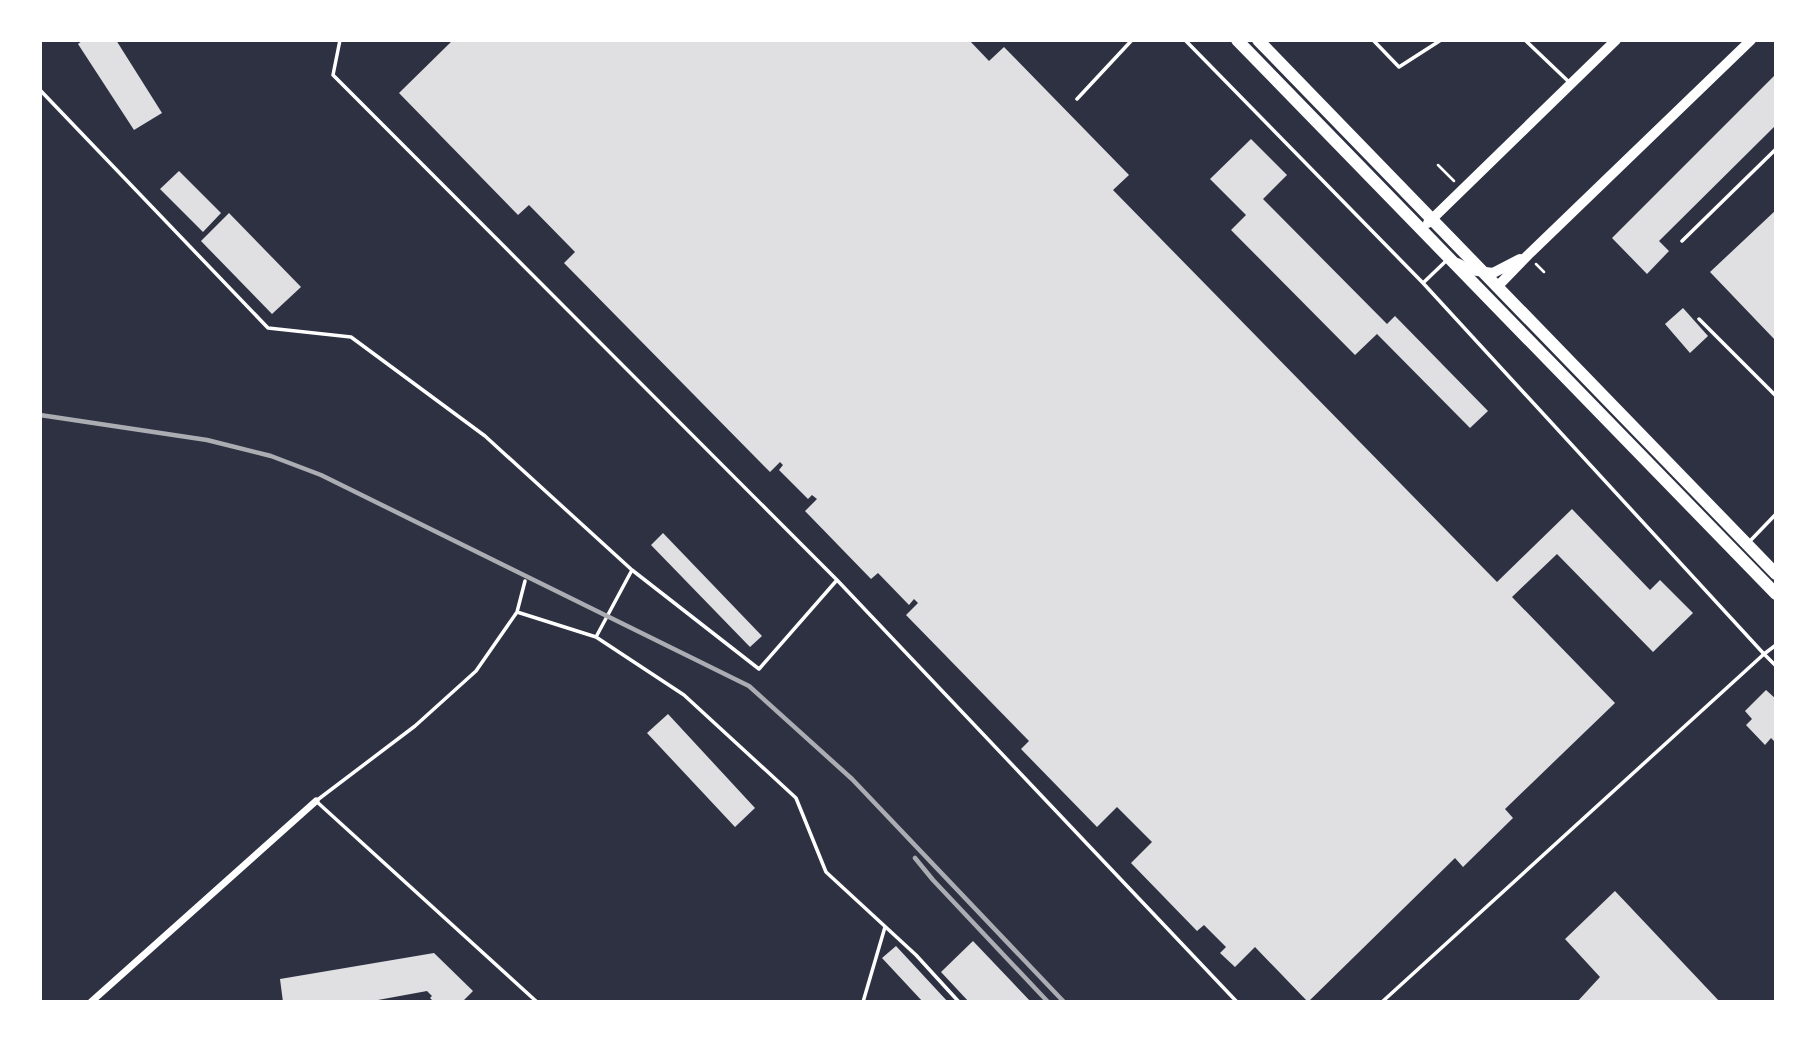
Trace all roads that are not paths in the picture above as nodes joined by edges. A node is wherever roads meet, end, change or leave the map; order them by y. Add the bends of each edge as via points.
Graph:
1 (340, 40) edge
2 (1132, 40) edge
3 (1185, 40) edge
4 (1237, 40) edge
5 (1258, 40) edge
6 (1373, 40) edge
7 (1441, 40) edge
8 (1525, 40) edge
9 (1616, 40) edge
10 (1751, 40) edge
11 (1570, 84) junction
12 (40, 90) edge
13 (1077, 99) dead end
14 (1776, 149) edge
15 (1431, 220) junction
16 (1420, 230) junction
17 (1682, 240) dead end
18 (1459, 249) junction
19 (1530, 258) junction
20 (1448, 259) junction
21 (1481, 271) junction
22 (1423, 283) junction
23 (1497, 287) junction
24 (1699, 318) dead end
25 (1776, 396) edge
26 (1776, 514) edge
27 (1746, 545) junction
28 (632, 569) junction
29 (1776, 574) edge
30 (837, 580) junction
31 (525, 581) dead end
32 (1776, 594) edge
33 (517, 612) junction
34 (596, 637) junction
35 (1776, 645) edge
36 (1764, 654) junction
37 (1776, 666) edge
38 (316, 801) junction
39 (886, 927) junction
40 (91, 1002) edge
41 (537, 1002) edge
42 (863, 1002) edge
43 (959, 1002) edge
44 (1237, 1002) edge
45 (1382, 1002) edge

1 - 30 lane via 333,75
2 - 13 lane
3 - 22 lane
4 - 16 main road
5 - 15 main road
6 - 7 lane via 1399,66
8 - 11 lane
9 - 11 main road
10 - 19 main road
11 - 15 main road
12 - 28 lane via 268,328 351,337 485,436
14 - 17 lane
15 - 16 main road
15 - 18 main road
16 - 20 main road
18 - 20 main road
18 - 21 main road
19 - 21 main road via 1493,272
19 - 23 main road
20 - 21 main road
20 - 22 lane
20 - 23 main road
20 - 32 main road
21 - 23 main road
22 - 36 lane
23 - 27 main road
24 - 25 lane
26 - 27 lane
27 - 29 main road
28 - 30 lane via 759,669
28 - 34 lane
30 - 44 lane
31 - 33 lane
33 - 34 lane
33 - 38 lane via 475,671 415,726
34 - 39 lane via 684,695 796,798 826,872
35 - 36 lane
36 - 37 lane
36 - 45 lane
38 - 40 street
38 - 41 lane
39 - 42 lane
39 - 43 lane

